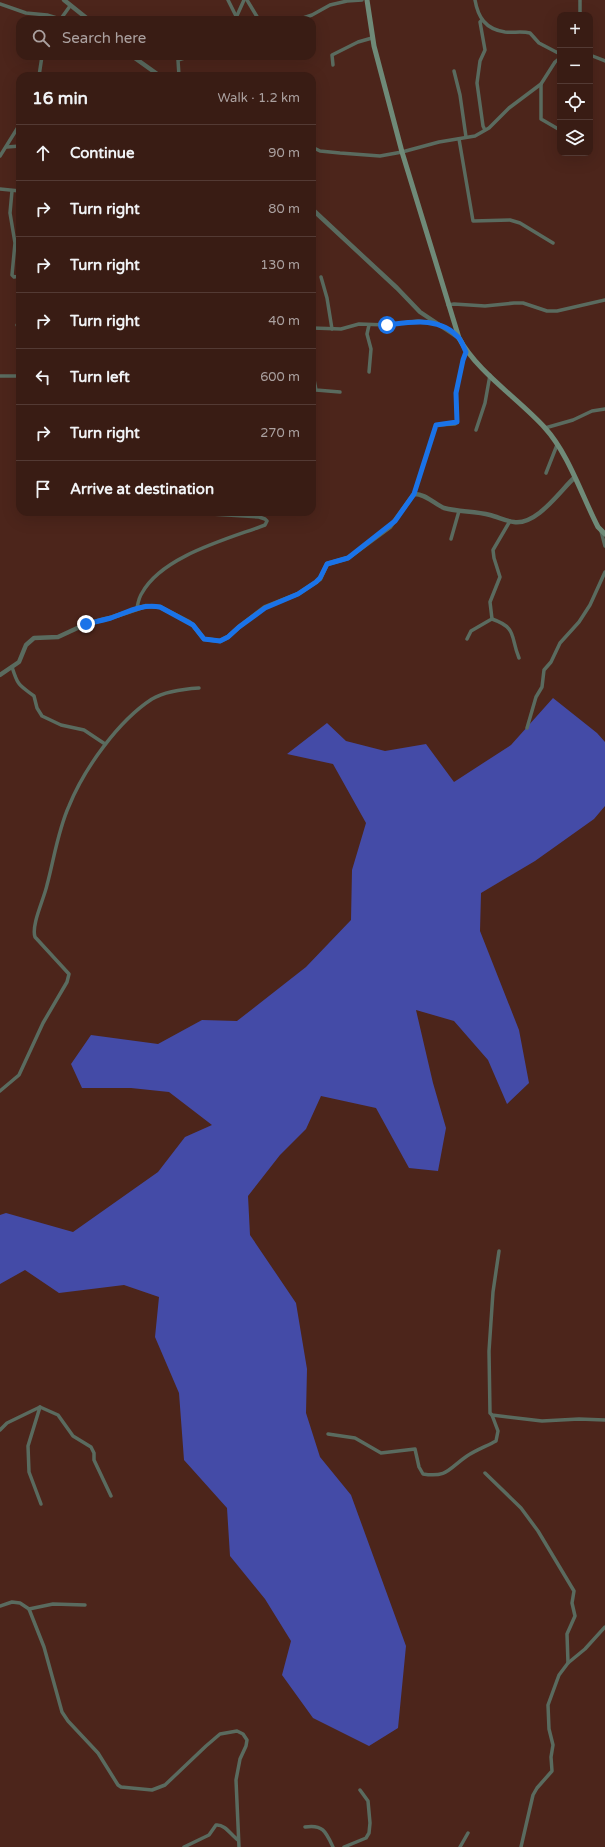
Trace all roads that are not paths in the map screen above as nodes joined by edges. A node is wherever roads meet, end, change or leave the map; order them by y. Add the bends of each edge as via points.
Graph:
1 (64, 0) edge
2 (228, 0) edge
3 (246, 0) edge
4 (362, 0) edge
5 (366, 0) edge
6 (475, 0) edge
7 (580, 0) edge
8 (0, 4) edge
9 (70, 6) junction
10 (580, 12) edge
11 (50, 16) edge
12 (63, 16) edge
13 (84, 16) edge
14 (235, 16) edge
15 (238, 16) edge
16 (256, 16) edge
17 (309, 16) edge
18 (482, 20) junction
19 (372, 38) junction
20 (557, 52) edge
21 (593, 56) edge
22 (41, 60) edge
23 (138, 60) edge
24 (178, 60) edge
25 (557, 60) edge
26 (605, 61) edge
27 (333, 65) dead end
28 (454, 71) dead end
29 (40, 72) edge
30 (154, 72) edge
31 (179, 72) edge
32 (541, 84) junction
33 (557, 128) edge
34 (486, 130) junction
35 (16, 131) edge
36 (466, 137) junction
37 (459, 139) junction
38 (16, 146) edge
39 (7, 147) junction
40 (316, 148) edge
41 (402, 152) junction
42 (0, 156) edge
43 (0, 188) edge
44 (12, 191) junction
45 (16, 191) edge
46 (316, 213) edge
47 (553, 243) dead end
48 (16, 277) edge
49 (321, 277) dead end
50 (605, 300) edge
51 (447, 306) junction
52 (434, 322) junction
53 (369, 325) junction
54 (316, 328) edge
55 (332, 329) junction
56 (459, 338) junction
57 (466, 352) junction
58 (369, 372) dead end
59 (490, 375) junction
60 (0, 376) edge
61 (16, 376) edge
62 (316, 390) edge
63 (340, 392) dead end
64 (605, 409) edge
65 (545, 428) junction
66 (476, 430) dead end
67 (557, 445) junction
68 (546, 473) dead end
69 (574, 478) junction
70 (414, 494) junction
71 (458, 511) junction
72 (243, 516) edge
73 (510, 521) junction
74 (603, 533) edge
75 (451, 539) dead end
76 (605, 546) edge
77 (605, 572) edge
78 (137, 608) junction
79 (492, 619) junction
80 (467, 639) dead end
81 (519, 658) dead end
82 (12, 667) junction
83 (0, 675) edge
84 (199, 688) dead end
85 (527, 728) dead end
86 (105, 744) junction
87 (0, 1091) edge
88 (499, 1251) dead end
89 (40, 1407) junction
90 (492, 1415) junction
91 (605, 1420) edge
92 (0, 1430) edge
93 (328, 1434) dead end
94 (485, 1473) dead end
95 (111, 1496) dead end
96 (41, 1504) dead end
97 (85, 1605) dead end
98 (0, 1606) edge
99 (29, 1608) junction
100 (605, 1628) edge
101 (568, 1663) junction
102 (360, 1790) dead end
103 (305, 1827) dead end
104 (468, 1833) dead end
105 (238, 1840) junction
106 (184, 1847) edge
107 (239, 1847) edge
108 (333, 1847) edge
109 (344, 1847) edge
110 (460, 1847) edge
111 (521, 1847) edge

1 - 9 street
2 - 14 street
3 - 15 street
3 - 16 street
4 - 17 street via 330,4
5 - 19 main road
6 - 18 street
7 - 10 street
8 - 11 street via 26,13
9 - 12 street
9 - 13 street
18 - 20 street via 504,32 530,33 539,43
18 - 34 street via 480,22 485,50 480,60 477,83 482,126
19 - 27 street via 332,55
19 - 41 main road
21 - 26 street
22 - 29 street
23 - 30 street
24 - 31 street
25 - 32 street
28 - 36 street
32 - 33 street via 541,119
32 - 34 street via 509,108
34 - 36 street
35 - 39 street
36 - 37 street
37 - 41 street
37 - 47 street via 473,221 510,220 520,223
38 - 39 street
39 - 42 street
40 - 41 street via 365,156
41 - 51 main road via 436,261
43 - 44 street
44 - 45 street
44 - 48 street via 10,213 15,243 12,274
46 - 52 street via 420,312
49 - 55 street
50 - 51 street via 557,311 547,311 523,303
51 - 56 main road
52 - 53 street
52 - 56 street
53 - 55 street
53 - 58 street
54 - 55 street
56 - 57 main road
57 - 59 main road
57 - 70 street via 456,393 457,422 436,425
59 - 65 main road
59 - 66 street
60 - 61 street
62 - 63 street
64 - 65 street via 592,411 573,420
65 - 67 main road
67 - 68 street
67 - 69 main road
69 - 73 street via 535,516 522,522
69 - 74 main road
70 - 71 street
70 - 78 street via 395,521 383,532 348,558 327,564 320,578 311,586 265,608 224,639 204,639 193,625 160,607
71 - 73 street via 490,515
71 - 75 street
72 - 78 street via 259,517 267,522 163,569 141,594
73 - 79 street via 493,550 500,577 490,602
74 - 76 street
77 - 85 street via 590,605 544,670 542,687 536,697
78 - 82 street via 86,624 58,637 34,638 26,645 19,662
79 - 80 street via 477,626
79 - 81 street via 503,623 511,631
82 - 83 street
82 - 86 street via 16,681 20,687 34,696 42,716 61,725 84,730
84 - 86 street via 175,690 153,699 138,710
86 - 87 street via 68,806 33,931 35,938 66,969 69,974 67,982 43,1023 20,1075
88 - 90 street via 489,1351
89 - 92 street via 7,1422
89 - 95 street via 58,1415 73,1436 91,1447 94,1460
89 - 96 street via 28,1446 29,1472
90 - 91 street via 542,1421
90 - 93 street via 498,1431 496,1441 437,1476 422,1474 415,1449 381,1453 355,1438
94 - 101 street via 521,1508 574,1591 572,1603 575,1616 567,1634
97 - 99 street via 53,1604
98 - 99 street via 12,1602
99 - 105 street via 44,1647 62,1712 98,1753 121,1787 152,1790 165,1785 220,1734 237,1731 243,1734 247,1740 236,1780
100 - 101 street via 585,1650
101 - 111 street via 559,1675 548,1705 553,1745 552,1771 533,1795
102 - 109 street via 368,1801 369,1833 366,1838
103 - 108 street via 315,1825 326,1832
104 - 110 street
105 - 106 street via 224,1827 216,1825 209,1835
105 - 107 street

